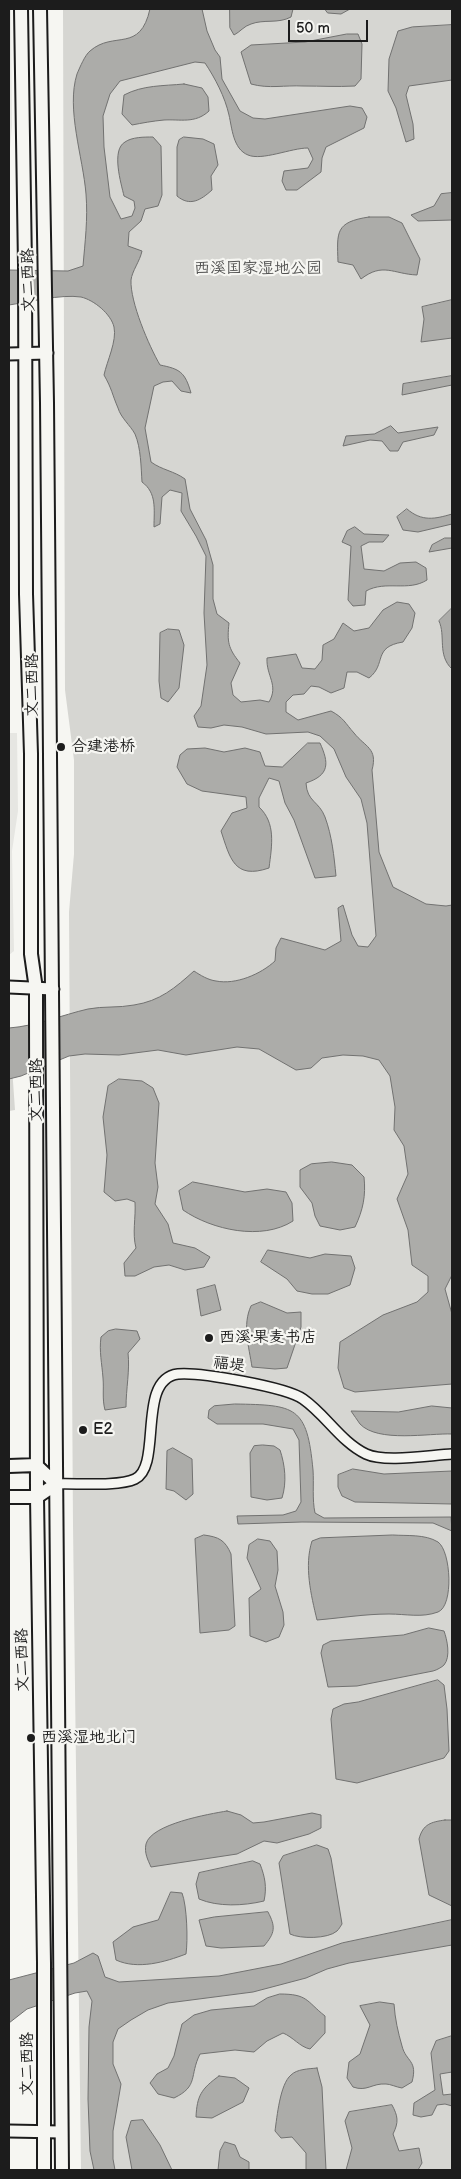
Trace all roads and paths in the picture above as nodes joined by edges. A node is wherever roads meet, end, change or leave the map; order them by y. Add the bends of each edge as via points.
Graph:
1 (21, 9) edge
2 (40, 9) edge
3 (46, 353) junction
4 (9, 354) edge
5 (25, 354) junction
6 (9, 988) edge
7 (53, 988) junction
8 (36, 989) junction
9 (452, 1454) edge
10 (36, 1465) junction
11 (9, 1466) edge
12 (56, 1484) junction
13 (9, 1496) edge
14 (36, 1497) junction
15 (9, 2131) edge
16 (44, 2132) junction
17 (61, 2132) junction
18 (44, 2170) edge
19 (62, 2170) edge

1 - 5 main road, 文二西路
2 - 3 main road, 文二西路
3 - 5 street
3 - 7 main road, 文二西路
4 - 5 street
5 - 8 main road, 文二西路 via 31,954
6 - 8 street
7 - 8 street
7 - 12 main road, 文二西路
8 - 10 main road, 文二西路
9 - 12 street, 福堤 via 381,1458 366,1454 350,1444 302,1398 246,1382 177,1374 166,1379 156,1392 144,1468 136,1478 121,1482
10 - 11 main road
10 - 12 main road
10 - 14 main road, 文二西路
12 - 14 main road
12 - 17 main road, 文二西路
13 - 14 main road
14 - 16 main road, 文二西路
15 - 16 street
16 - 17 street
16 - 18 main road, 文二西路
17 - 19 main road, 文二西路

